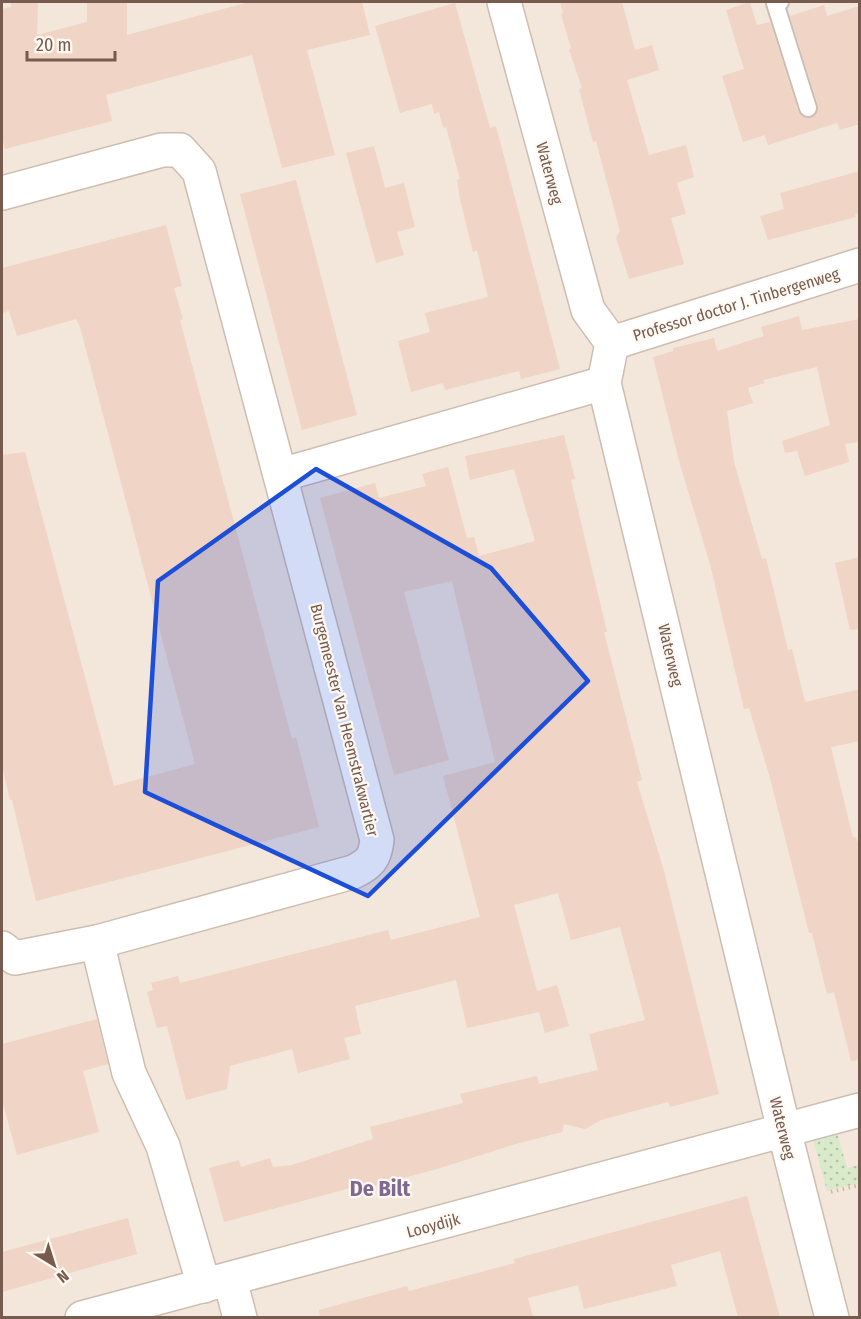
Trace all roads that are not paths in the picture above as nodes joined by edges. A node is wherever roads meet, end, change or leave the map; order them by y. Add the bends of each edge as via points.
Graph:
1 (504, 2) edge
2 (780, 2) edge
3 (807, 108) dead end
4 (2, 193) edge
5 (860, 265) edge
6 (612, 343) junction
7 (604, 383) junction
8 (281, 475) junction
9 (97, 942) junction
10 (2, 948) edge
11 (860, 1110) edge
12 (784, 1130) junction
13 (217, 1283) junction
14 (82, 1317) edge
15 (240, 1317) edge
16 (832, 1317) edge

1 - 6 street, Waterweg via 588,310
2 - 3 lane via 775,3
4 - 8 street, Burgemeester Van Heemstrakwartier via 162,150 180,150 191,159 199,171
5 - 6 street, Professor doctor J. Tinbergenweg
6 - 7 street, Waterweg
7 - 8 street
7 - 12 street, Waterweg
8 - 9 street, Burgemeester Van Heemstrakwartier via 377,840 376,854 368,865 353,872
9 - 10 street, Burgemeester Van Heemstrakwartier via 15,958
9 - 13 street via 129,1073 163,1146
11 - 12 street, Looydijk
12 - 13 street, Looydijk
12 - 16 street, Waterweg
13 - 14 street, Looydijk
13 - 15 street

